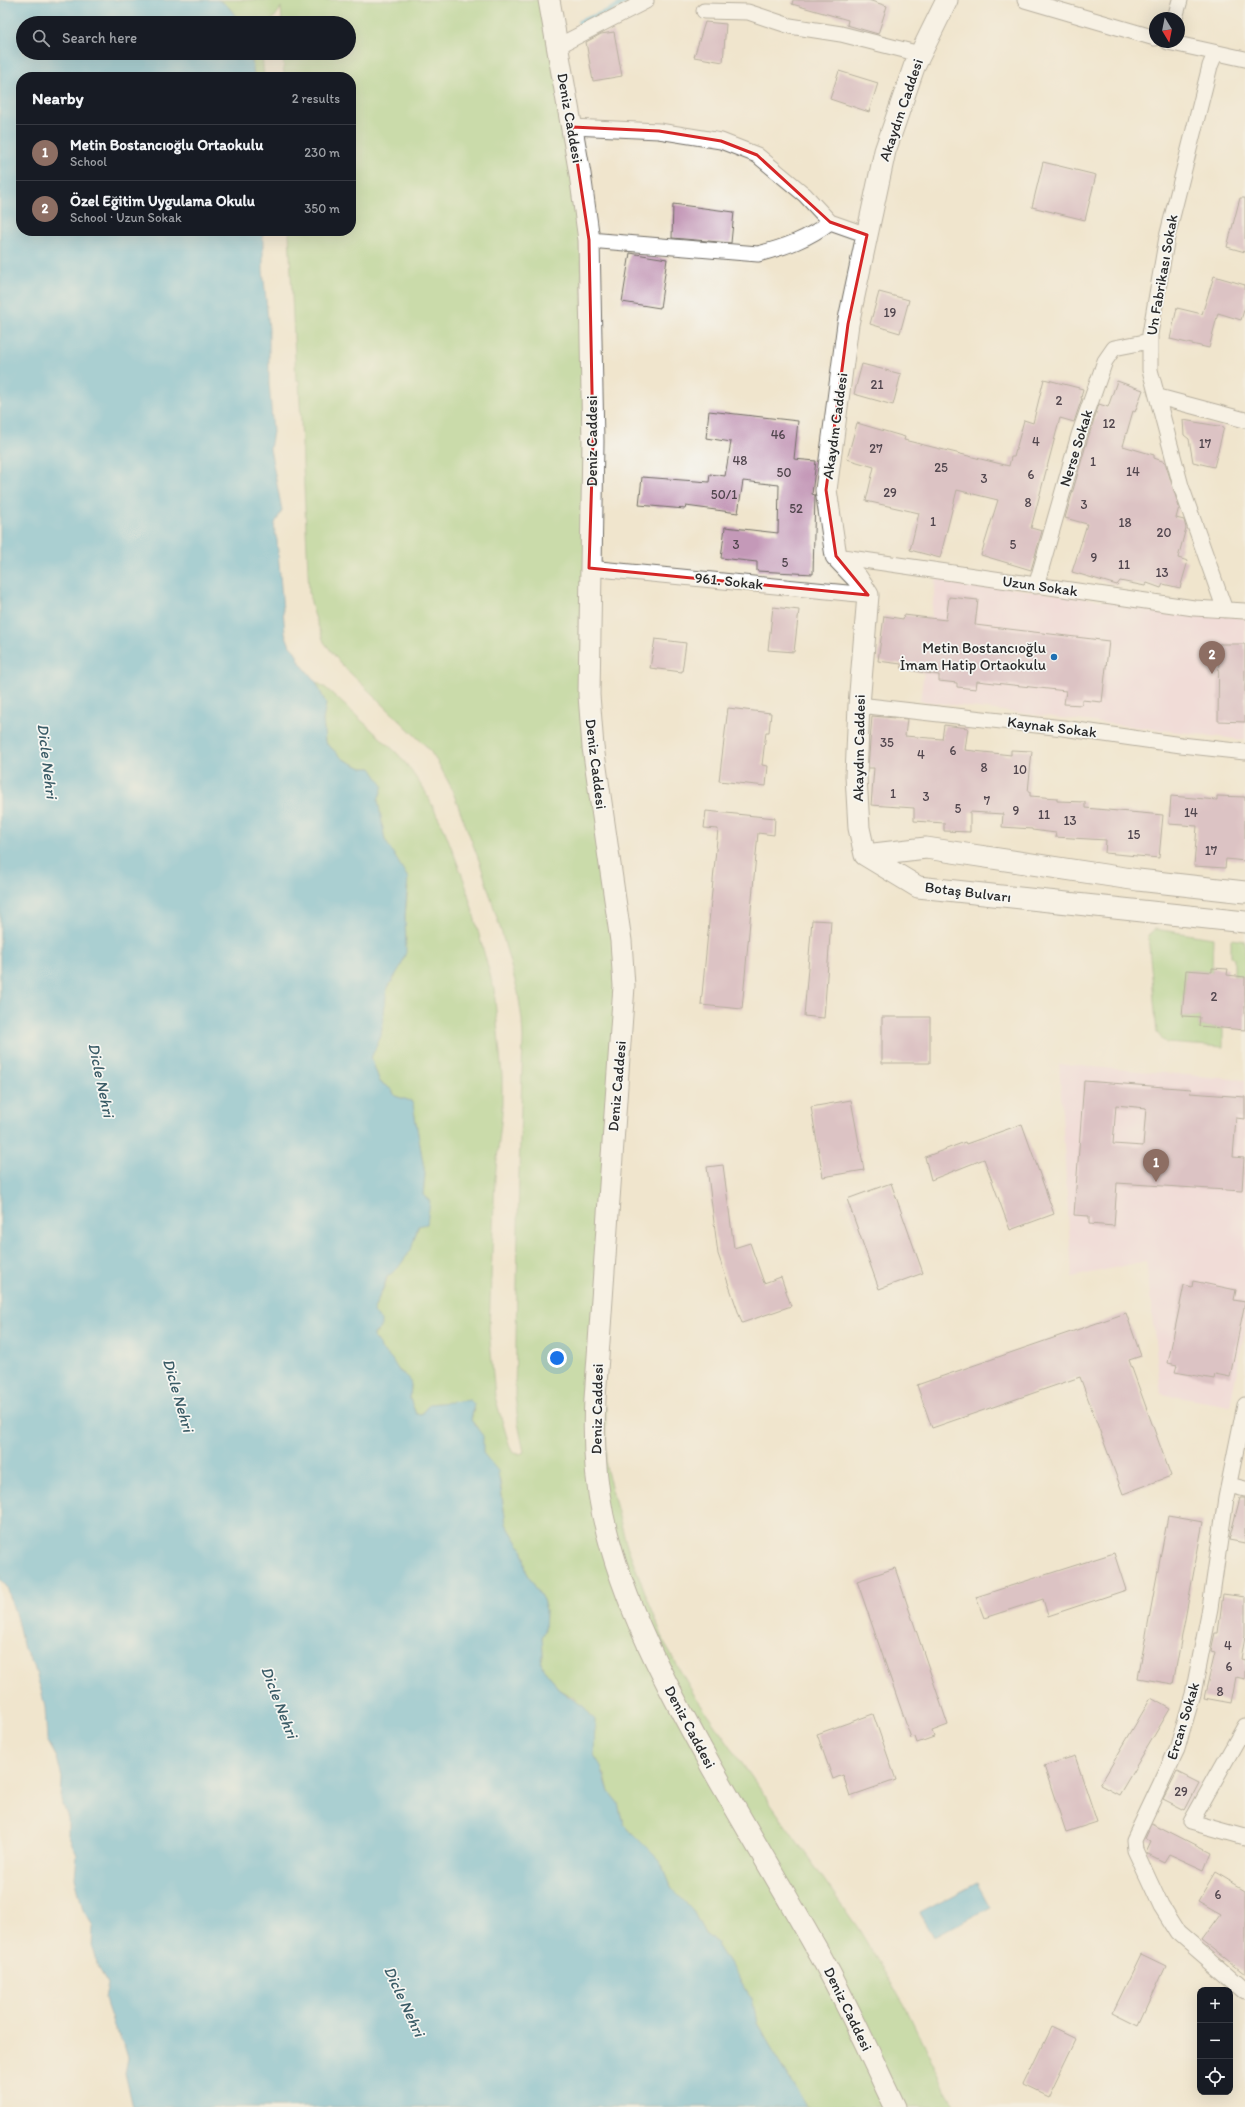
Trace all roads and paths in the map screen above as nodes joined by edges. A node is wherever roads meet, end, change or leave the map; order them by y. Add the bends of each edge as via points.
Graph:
1 (549, 0) edge
2 (947, 0) edge
3 (1025, 0) edge
4 (1180, 0) edge
5 (646, 1) dead end
6 (704, 11) dead end
7 (1177, 12) edge
8 (1149, 36) edge
9 (558, 46) junction
10 (1185, 46) edge
11 (920, 54) junction
12 (1215, 54) junction
13 (1245, 59) edge
14 (572, 127) junction
15 (830, 222) junction
16 (867, 235) junction
17 (589, 240) junction
18 (1150, 342) junction
19 (1159, 397) junction
20 (1245, 420) edge
21 (836, 556) junction
22 (589, 568) junction
23 (1036, 586) junction
24 (868, 595) junction
25 (1224, 610) junction
26 (1245, 611) edge
27 (859, 705) junction
28 (1245, 752) edge
29 (865, 855) junction
30 (1245, 892) edge
31 (1245, 922) edge
32 (1245, 1405) edge
33 (1228, 1485) junction
34 (1245, 1489) edge
35 (1245, 1726) edge
36 (1245, 1837) edge
37 (1245, 1992) edge
38 (894, 2107) edge

1 - 9 street, Deniz Caddesi
2 - 11 street, Akaydın Caddesi
3 - 8 street
4 - 7 street
5 - 9 street
6 - 11 street via 748,12 790,26 841,34
9 - 14 street, Deniz Caddesi
10 - 12 street
11 - 16 street, Akaydın Caddesi via 885,151
12 - 13 street
12 - 18 street, Un Fabrikası Sokak via 1167,237
14 - 15 street via 659,131 721,141 757,155 805,195
14 - 17 street, Deniz Caddesi
15 - 16 street
15 - 17 street via 814,234 784,248 758,254
16 - 21 street, Akaydın Caddesi via 848,324 826,490
17 - 22 street, Deniz Caddesi via 593,442
18 - 19 street, Un Fabrikası Sokak via 1150,370
18 - 23 street, Nerse Sokak via 1114,348 1105,361 1079,435
19 - 20 street
19 - 25 street, Un Fabrikası Sokak via 1181,486
21 - 23 street, Uzun Sokak
21 - 24 street via 857,578
22 - 24 street, 961. Sokak
22 - 38 street, Deniz Caddesi via 589,695 593,747 621,941 624,986 595,1399 594,1444 603,1514 614,1559 652,1654 691,1730 845,1998
23 - 25 street, Uzun Sokak
24 - 27 street, Akaydın Caddesi
25 - 26 street, Uzun Sokak
27 - 28 street, Kaynak Sokak
27 - 29 street, Akaydın Caddesi via 856,776 859,828
29 - 30 street via 926,848 1138,880
29 - 31 street, Botaş Bulvarı via 918,887
32 - 33 street, Ercan Sokak
33 - 34 street
33 - 37 street, Ercan Sokak via 1210,1608 1193,1694 1177,1749 1134,1840 1135,1850 1161,1906 1178,1933
35 - 36 street via 1191,1822

